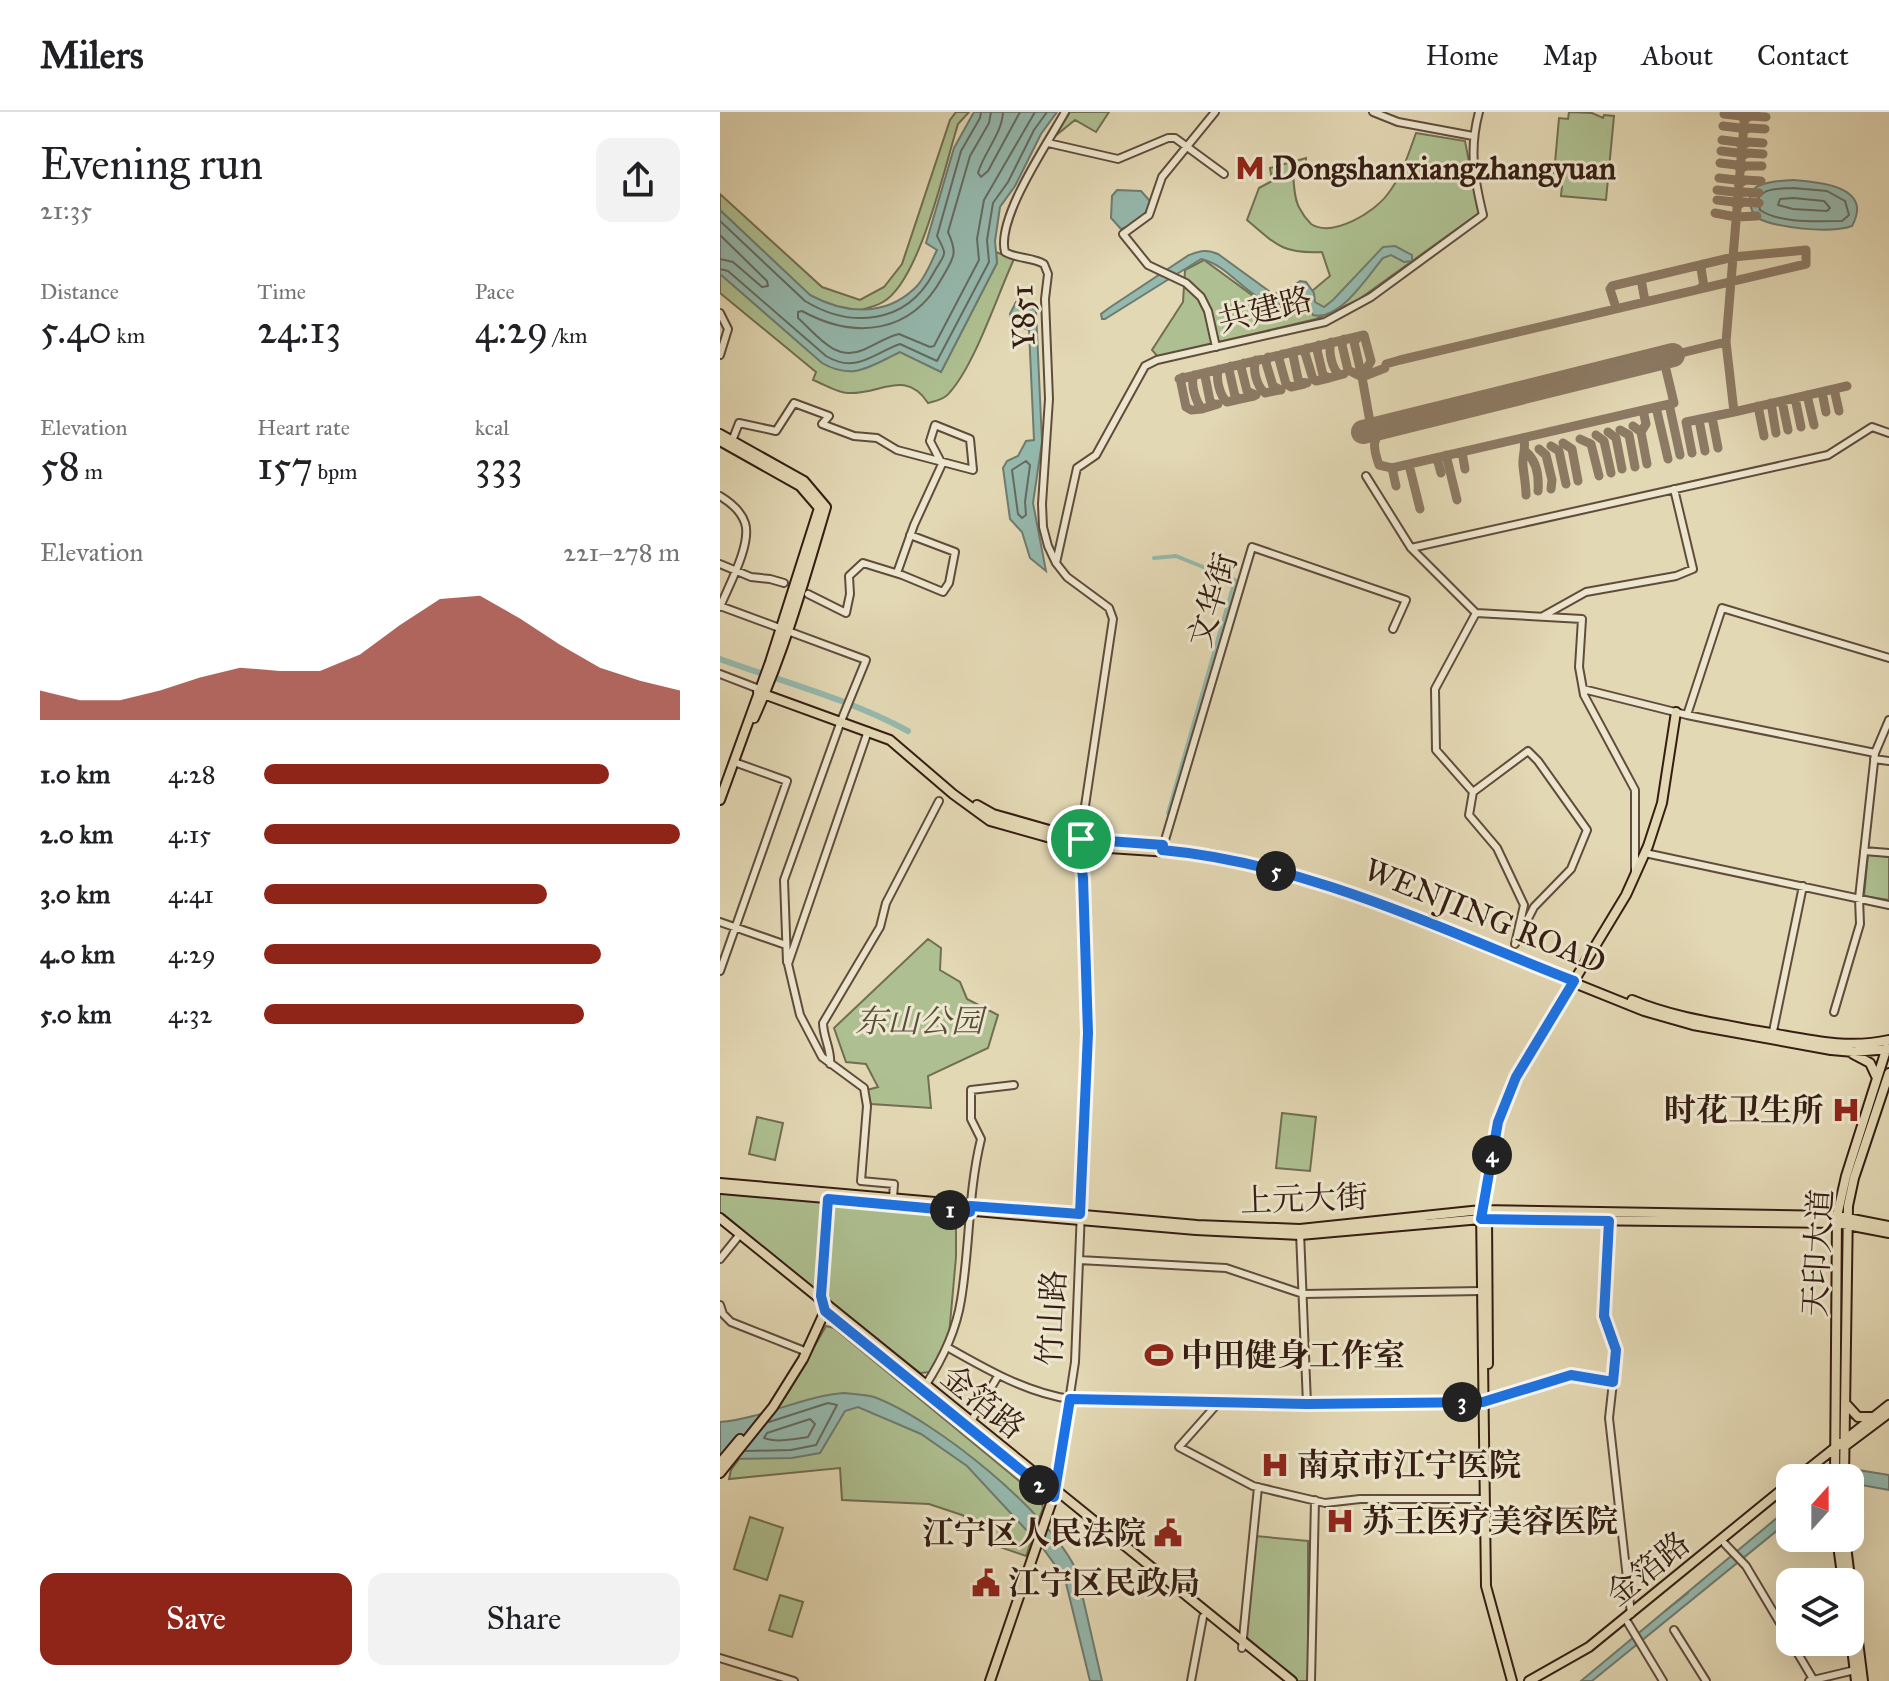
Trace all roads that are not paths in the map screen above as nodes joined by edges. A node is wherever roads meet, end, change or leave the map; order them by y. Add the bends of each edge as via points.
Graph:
1 (1065, 112) edge
2 (1215, 112) edge
3 (1373, 112) edge
4 (1479, 112) edge
5 (1473, 136) junction
6 (1048, 143) junction
7 (1189, 146) junction
8 (1224, 174) dead end
9 (720, 313) edge
10 (1216, 347) junction
11 (720, 355) edge
12 (1889, 433) edge
13 (720, 434) edge
14 (720, 441) edge
15 (732, 441) junction
16 (942, 464) junction
17 (1366, 476) dead end
18 (1674, 489) junction
19 (720, 496) edge
20 (910, 535) junction
21 (1411, 548) junction
22 (1056, 563) junction
23 (720, 564) edge
24 (735, 570) junction
25 (897, 573) junction
26 (784, 583) dead end
27 (808, 594) dead end
28 (720, 606) edge
29 (1476, 613) junction
30 (1539, 617) junction
31 (1393, 629) dead end
32 (783, 630) junction
33 (1889, 658) edge
34 (720, 676) edge
35 (764, 688) junction
36 (1583, 689) junction
37 (1676, 712) junction
38 (1687, 715) junction
39 (842, 718) junction
40 (1889, 720) edge
41 (868, 731) junction
42 (1875, 756) junction
43 (1889, 761) edge
44 (734, 762) junction
45 (1473, 792) junction
46 (720, 800) edge
47 (939, 801) dead end
48 (1080, 842) junction
49 (1163, 848) junction
50 (1864, 851) junction
51 (1645, 853) junction
52 (1889, 853) edge
53 (1635, 875) junction
54 (1803, 886) junction
55 (1859, 898) junction
56 (1889, 905) edge
57 (720, 922) edge
58 (735, 928) junction
59 (786, 945) junction
60 (788, 964) junction
61 (720, 971) edge
62 (1574, 979) junction
63 (1834, 1012) dead end
64 (1772, 1036) junction
65 (1888, 1043) edge
66 (1844, 1051) junction
67 (830, 1064) junction
68 (1889, 1073) edge
69 (1877, 1079) junction
70 (1014, 1085) dead end
71 (720, 1186) edge
72 (828, 1196) junction
73 (893, 1198) junction
74 (970, 1209) junction
75 (1484, 1214) junction
76 (1080, 1217) junction
77 (720, 1218) edge
78 (1842, 1220) junction
79 (1609, 1221) junction
80 (720, 1225) edge
81 (1889, 1226) edge
82 (1300, 1232) junction
83 (1889, 1233) edge
84 (737, 1238) junction
85 (720, 1259) edge
86 (1079, 1260) junction
87 (1481, 1291) junction
88 (1303, 1294) junction
89 (720, 1305) edge
90 (823, 1307) junction
91 (947, 1347) junction
92 (802, 1350) junction
93 (998, 1376) junction
94 (1613, 1382) junction
95 (925, 1386) junction
96 (1070, 1399) junction
97 (1485, 1401) junction
98 (1219, 1402) junction
99 (1845, 1402) junction
100 (1307, 1404) junction
101 (1889, 1405) edge
102 (771, 1406) junction
103 (1884, 1413) edge
104 (970, 1423) junction
105 (1841, 1445) junction
106 (720, 1463) edge
107 (1816, 1464) edge
108 (1820, 1464) edge
109 (1840, 1464) edge
110 (720, 1473) edge
111 (1256, 1487) junction
112 (1055, 1494) junction
113 (1776, 1495) edge
114 (1484, 1499) junction
115 (1315, 1500) junction
116 (1776, 1503) edge
117 (1728, 1546) junction
118 (1847, 1552) edge
119 (1776, 1616) edge
120 (1203, 1617) junction
121 (1630, 1619) junction
122 (1674, 1630) dead end
123 (1241, 1644) junction
124 (1799, 1656) edge
125 (1853, 1656) edge
126 (720, 1658) edge
127 (1855, 1670) junction
128 (1811, 1680) edge
129 (794, 1681) edge
130 (990, 1681) edge
131 (1191, 1681) edge
132 (1284, 1681) edge
133 (1292, 1681) edge
134 (1311, 1681) edge
135 (1515, 1681) edge
136 (1529, 1681) edge
137 (1540, 1681) edge
138 (1663, 1681) edge
139 (1706, 1681) edge
140 (1856, 1681) edge
141 (1863, 1681) edge

1 - 6 street, Y851
2 - 7 street
3 - 5 street
4 - 5 street, 共建路
5 - 10 street, 共建路 via 1483,215 1371,297 1325,322
6 - 7 street via 1118,159 1168,138
6 - 22 street, Y851 via 1013,206 1003,244 1012,256 1044,264 1048,274 1049,399 1042,504
7 - 8 street
7 - 10 street via 1162,177 1149,215 1123,234 1148,265 1186,283 1201,297
9 - 11 street via 728,329
10 - 22 street, 共建路 via 1145,366 1096,455 1077,468
12 - 18 street via 1872,427 1828,455
13 - 15 main road
14 - 32 main road via 800,486 819,508
15 - 16 street via 739,423 776,431 794,403 829,416 822,424 877,438
15 - 32 main road via 804,481 826,507
16 - 16 street via 930,441 935,425 970,439 973,470
16 - 20 street
17 - 21 street
18 - 21 street
18 - 30 street via 1693,569 1586,592
19 - 24 street via 746,524
20 - 25 street
20 - 25 street via 955,552 949,583 943,592
21 - 29 street
22 - 48 street, 竹山路 via 1109,608 1113,619
23 - 24 street
24 - 26 street
24 - 28 street
25 - 27 street via 863,563 849,576 846,613
28 - 32 street
29 - 30 street
29 - 45 street via 1435,689 1436,750
30 - 36 street via 1582,619
31 - 49 street, 文华街 via 1406,600 1252,547
32 - 35 main road
32 - 39 street via 866,660
33 - 38 street via 1722,608
34 - 35 street, WENJING ROAD
35 - 39 main road, WENJING ROAD
35 - 44 main road
36 - 37 street
36 - 53 street via 1635,790
37 - 38 street
37 - 51 main road via 1662,803
38 - 42 street
39 - 41 main road, WENJING ROAD
39 - 48 main road, WENJING ROAD via 892,735 993,814
39 - 59 street via 784,880
40 - 42 street
41 - 48 main road, WENJING ROAD via 890,740 990,821
41 - 60 street
42 - 43 street
42 - 50 street
44 - 46 main road
44 - 58 street via 787,781
45 - 45 street via 1469,815 1497,848 1524,905 1515,944 1534,907 1571,869 1587,830 1528,751
47 - 67 street via 886,903 880,927 823,1023
48 - 49 main road, WENJING ROAD
48 - 76 street, 竹山路 via 1088,1033
49 - 62 main road, WENJING ROAD via 1214,855 1331,885
50 - 52 street
50 - 55 street
51 - 53 main road
51 - 54 street
53 - 62 main road
54 - 55 street
54 - 64 street
55 - 56 street
55 - 63 street via 1860,924
57 - 58 street
58 - 59 street
58 - 61 street
59 - 60 street
60 - 67 street via 800,1015
62 - 64 main road, WENJING ROAD via 1666,1018
62 - 75 main road via 1516,1077 1498,1122
64 - 65 main road, WENJING ROAD via 1843,1045
64 - 66 main road, WENJING ROAD
65 - 66 main road, WENJING ROAD
65 - 69 main road, 天印大道
66 - 69 main road via 1870,1063
67 - 73 street via 864,1088 861,1181 894,1184
68 - 78 main road, 天印大道
69 - 78 main road, 天印大道 via 1846,1176
70 - 74 street via 971,1090 971,1119 981,1139
71 - 72 main road, 上元大街
72 - 73 main road, 上元大街
72 - 74 main road, 上元大街
72 - 90 street
73 - 74 main road, 上元大街
74 - 76 main road, 上元大街
74 - 91 street via 961,1301
75 - 78 main road, 上元大街
75 - 79 main road, 上元大街
75 - 82 main road, 上元大街
75 - 87 main road
75 - 97 main road
76 - 82 main road, 上元大街
76 - 86 street, 竹山路
77 - 90 main road, 金箔路
78 - 79 main road, 上元大街
78 - 81 main road, 上元大街
78 - 83 main road, 上元大街
78 - 99 main road, 天印大道
78 - 105 main road, 天印大道
79 - 94 street via 1604,1316 1616,1350
80 - 84 main road, 金箔路
82 - 88 street
84 - 85 street
84 - 90 main road, 金箔路
86 - 88 street via 1226,1268
86 - 96 street, 竹山路
87 - 88 street
87 - 97 main road
88 - 100 street
89 - 92 street via 731,1322
90 - 92 main road
90 - 95 main road, 金箔路
90 - 102 main road via 803,1359
90 - 112 main road, 金箔路
91 - 93 street
91 - 95 street
92 - 102 main road
93 - 96 street
93 - 104 street
94 - 97 street via 1571,1375
94 - 121 street via 1609,1418
95 - 104 main road, 金箔路
96 - 98 street
96 - 112 street, 竹山路
97 - 100 street
97 - 114 main road
97 - 135 main road via 1491,1585
98 - 100 street
98 - 111 street via 1179,1447
99 - 103 main road via 1865,1419
99 - 105 main road, 天印大道
101 - 103 main road
102 - 106 main road
102 - 110 main road
103 - 105 main road
104 - 112 main road, 金箔路
105 - 107 main road
105 - 108 main road
105 - 109 main road, 天印大道
111 - 115 street
111 - 123 street
112 - 120 main road, 金箔路
112 - 123 main road, 金箔路
112 - 130 main road, 竹山路
113 - 121 main road, 金箔路
114 - 115 street
114 - 135 main road via 1486,1586
115 - 134 street
116 - 117 main road, 金箔路
117 - 119 street
117 - 121 main road, 金箔路
118 - 141 main road
120 - 123 main road, 金箔路
120 - 131 street
121 - 136 main road, 金箔路
121 - 137 main road, 金箔路 via 1591,1652
121 - 138 street
122 - 139 street
123 - 132 main road, 金箔路
123 - 133 main road, 金箔路
124 - 128 street
125 - 127 main road
126 - 129 street
127 - 128 street
127 - 140 main road

